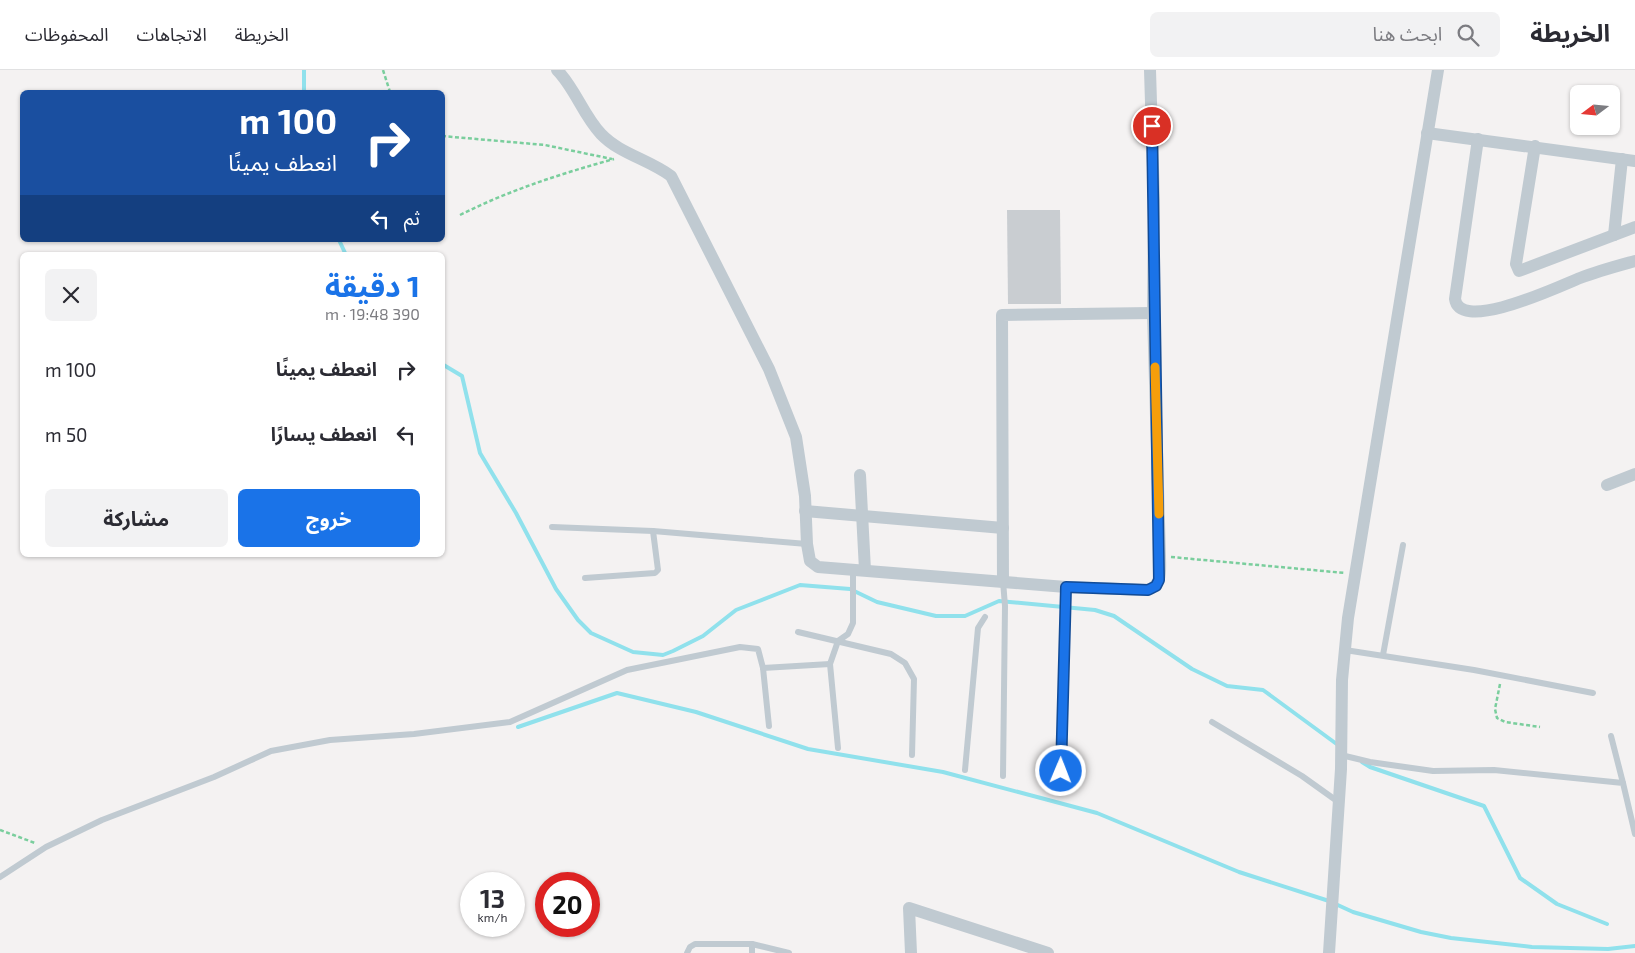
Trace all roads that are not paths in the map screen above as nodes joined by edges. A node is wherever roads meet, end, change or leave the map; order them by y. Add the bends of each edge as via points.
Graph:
1 (557, 70) edge
2 (1150, 70) edge
3 (1438, 70) edge
4 (1427, 133) junction
5 (1478, 139) junction
6 (1535, 146) junction
7 (1629, 160) edge
8 (1635, 227) edge
9 (1614, 236) junction
10 (1635, 261) edge
11 (1153, 313) junction
12 (860, 474) dead end
13 (1635, 474) edge
14 (1607, 485) dead end
15 (805, 511) junction
16 (862, 516) junction
17 (552, 527) dead end
18 (1003, 528) junction
19 (653, 531) junction
20 (807, 544) junction
21 (1403, 545) dead end
22 (859, 570) junction
23 (585, 578) dead end
24 (1003, 581) junction
25 (1066, 587) junction
26 (984, 617) dead end
27 (798, 632) dead end
28 (838, 641) junction
29 (1345, 650) junction
30 (1383, 655) junction
31 (830, 664) junction
32 (763, 668) junction
33 (1593, 693) dead end
34 (1212, 722) dead end
35 (769, 726) dead end
36 (1611, 736) dead end
37 (838, 748) dead end
38 (912, 755) dead end
39 (1340, 755) junction
40 (965, 770) dead end
41 (1003, 776) dead end
42 (1623, 783) junction
43 (1060, 790) dead end
44 (1337, 801) junction
45 (1635, 834) edge
46 (0, 877) edge
47 (752, 944) junction
48 (687, 953) edge
49 (752, 953) edge
50 (789, 953) edge
51 (910, 953) edge
52 (1048, 953) edge
53 (1329, 953) edge

1 - 15 street via 599,133 613,145 656,165 670,176 769,369 796,437
2 - 11 street
3 - 4 street
4 - 5 street
4 - 29 street
5 - 6 street
5 - 10 street via 1455,299 1458,307 1480,310 1512,306 1582,277
6 - 7 street
6 - 9 street via 1517,269 1522,272
7 - 9 street
8 - 9 street
11 - 18 street via 1002,315
11 - 25 street via 1159,580 1153,588
12 - 16 street
13 - 14 street
15 - 16 street
15 - 20 street
16 - 18 street
16 - 22 street
17 - 19 lane
18 - 24 street
19 - 20 lane
19 - 23 lane via 658,570 655,573
20 - 22 street via 810,561 818,567
21 - 30 lane
22 - 24 street
22 - 28 lane via 853,623 848,634
24 - 25 street
24 - 41 lane via 1006,606
25 - 43 lane
26 - 40 lane via 978,628
27 - 28 lane
28 - 31 lane
28 - 38 lane via 891,654 910,669 914,679
29 - 30 lane
29 - 39 street
30 - 33 lane
31 - 32 lane
31 - 37 lane
32 - 35 lane
32 - 46 lane via 758,649 740,647 627,670 510,722 288,746 102,820 46,847
34 - 44 lane
36 - 42 lane
39 - 42 lane via 1424,770 1494,770
39 - 44 street
42 - 45 lane
44 - 53 street
47 - 48 lane via 695,944
47 - 49 lane
47 - 50 lane
51 - 52 street via 909,908

